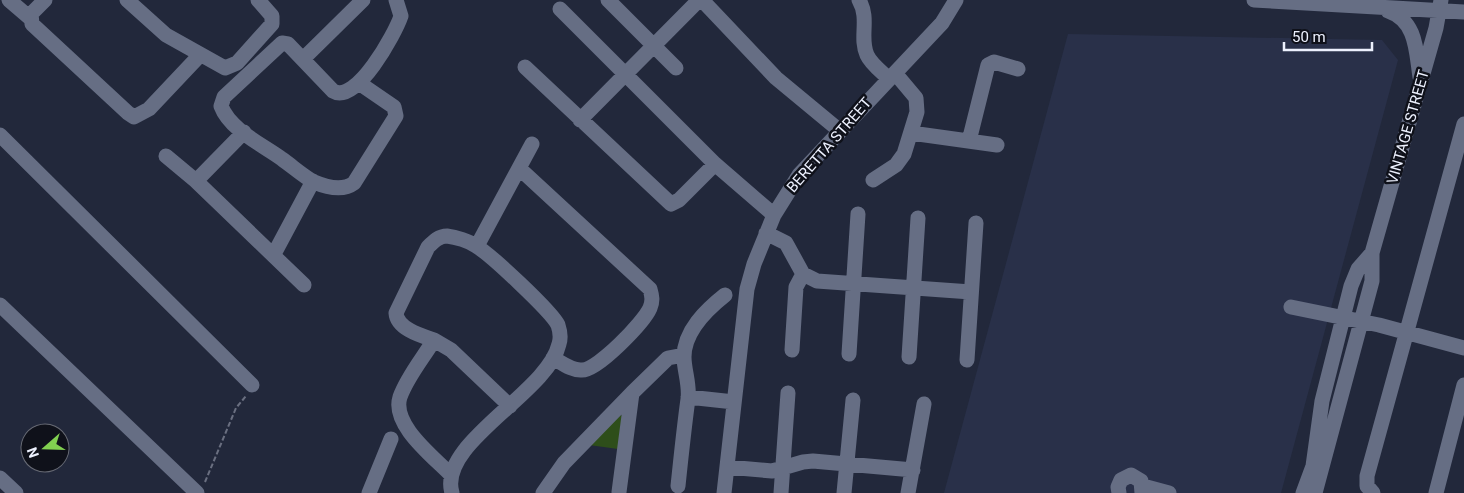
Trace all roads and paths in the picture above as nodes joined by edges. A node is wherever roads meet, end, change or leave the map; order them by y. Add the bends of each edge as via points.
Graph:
1 (9, 0) edge
2 (45, 0) edge
3 (127, 0) edge
4 (257, 0) edge
5 (363, 0) edge
6 (396, 0) edge
7 (608, 0) edge
8 (701, 0) edge
9 (859, 0) edge
10 (956, 0) edge
11 (1254, 0) edge
12 (1440, 6) edge
13 (1381, 8) junction
14 (560, 9) dead end
15 (1464, 12) edge
16 (30, 18) junction
17 (653, 44) junction
18 (200, 55) junction
19 (303, 59) junction
20 (524, 67) dead end
21 (676, 68) dead end
22 (1018, 68) dead end
23 (625, 73) junction
24 (892, 76) junction
25 (1421, 81) junction
26 (359, 83) junction
27 (580, 120) junction
28 (1464, 124) edge
29 (840, 131) junction
30 (244, 132) junction
31 (911, 133) junction
32 (0, 135) edge
33 (969, 141) junction
34 (532, 144) dead end
35 (997, 145) dead end
36 (166, 156) dead end
37 (714, 164) junction
38 (520, 169) junction
39 (873, 180) dead end
40 (196, 181) junction
41 (312, 181) junction
42 (858, 214) dead end
43 (774, 215) junction
44 (918, 218) dead end
45 (976, 223) dead end
46 (766, 233) junction
47 (477, 246) junction
48 (1372, 253) junction
49 (274, 254) junction
50 (803, 274) junction
51 (854, 283) junction
52 (304, 285) dead end
53 (914, 288) junction
54 (972, 292) junction
55 (725, 295) dead end
56 (0, 305) edge
57 (1291, 307) dead end
58 (1344, 318) junction
59 (1360, 321) junction
60 (1408, 334) junction
61 (434, 340) junction
62 (1464, 348) edge
63 (792, 350) dead end
64 (849, 354) dead end
65 (684, 355) junction
66 (909, 357) dead end
67 (553, 358) junction
68 (967, 360) dead end
69 (252, 385) joint
70 (1464, 385) edge
71 (632, 393) junction
72 (788, 393) dead end
73 (688, 397) junction
74 (854, 400) dead end
75 (734, 402) junction
76 (924, 404) dead end
77 (510, 406) junction
78 (391, 439) dead end
79 (848, 464) junction
80 (727, 467) junction
81 (783, 469) junction
82 (912, 470) junction
83 (451, 475) junction
84 (0, 478) edge
85 (678, 486) dead end
86 (1143, 489) edge
87 (200, 490) edge
88 (619, 492) edge
89 (16, 493) edge
90 (369, 493) edge
91 (452, 493) edge
92 (543, 493) edge
93 (724, 493) edge
94 (781, 493) edge
95 (844, 493) edge
96 (908, 493) edge
97 (1119, 493) edge
98 (1169, 493) edge
99 (1303, 493) edge
100 (1315, 493) edge
101 (1373, 493) edge
102 (1436, 493) edge

1 - 16 street
2 - 16 street via 34,9
3 - 18 street via 166,35
4 - 18 street via 273,21 237,62 225,68
5 - 19 street
6 - 26 street via 401,16 395,33
7 - 17 street
8 - 17 street
8 - 29 street via 776,78
9 - 24 street via 865,10 867,55
10 - 24 street, BERETTA STREET via 942,23
11 - 13 street
12 - 13 street
12 - 15 street
12 - 25 street, VINTAGE STREET
13 - 25 street via 1399,14 1410,28
14 - 23 street
16 - 18 street via 36,29 134,116 149,109
17 - 21 street
17 - 23 street
19 - 26 street via 337,94
19 - 30 street via 288,44 282,43 224,97 221,103 223,110
20 - 27 street
22 - 33 street via 994,62 988,65
23 - 27 street
23 - 37 street
24 - 29 street, BERETTA STREET
24 - 31 street via 916,98 917,112
25 - 48 street, VINTAGE STREET
26 - 41 street via 394,106 396,116 354,183 346,188 335,188
27 - 37 street via 671,204 679,200
28 - 60 street
29 - 43 street, BERETTA STREET via 799,175
30 - 40 street
30 - 41 street
31 - 33 street
31 - 39 street via 900,160
32 - 69 street
33 - 35 street
34 - 38 street
36 - 40 street
37 - 43 street
38 - 47 street
38 - 67 street via 650,289 652,297 648,312 611,353 591,368 575,369
40 - 49 street
41 - 49 street
42 - 51 street
43 - 46 street, BERETTA STREET
44 - 53 street
45 - 54 street
46 - 50 street via 786,243
46 - 75 street, BERETTA STREET via 747,289
47 - 61 street via 454,237 435,240 428,247 404,293 396,313 397,320
47 - 67 street via 544,306 553,318 560,336
48 - 58 street, VINTAGE STREET via 1358,269
48 - 59 street, VINTAGE STREET via 1372,280
49 - 52 street
50 - 51 street via 817,281
50 - 63 street via 796,288
51 - 53 street
51 - 64 street
53 - 54 street
53 - 66 street
54 - 68 street
55 - 65 street via 691,330
56 - 87 street
57 - 58 street
58 - 59 street
58 - 99 street, VINTAGE STREET via 1322,400 1312,466
59 - 60 street
59 - 100 street, VINTAGE STREET
60 - 62 street
60 - 101 street via 1367,476 1367,486
61 - 77 street via 451,350
61 - 83 street via 405,386 399,399 399,411 408,430
65 - 71 street via 668,358
65 - 73 street
67 - 77 street
69 - 87 path via 236,408
70 - 102 street
71 - 88 street
71 - 92 street via 564,463
72 - 81 street
73 - 75 street
73 - 85 street
74 - 79 street
75 - 80 street, BERETTA STREET
76 - 82 street
77 - 83 street via 461,452
78 - 90 street
79 - 81 street via 803,462
79 - 82 street
79 - 95 street
80 - 81 street
80 - 93 street, BERETTA STREET
81 - 94 street
82 - 96 street
83 - 91 street
84 - 89 street
86 - 97 street via 1138,478 1127,476 1119,483
86 - 98 street

